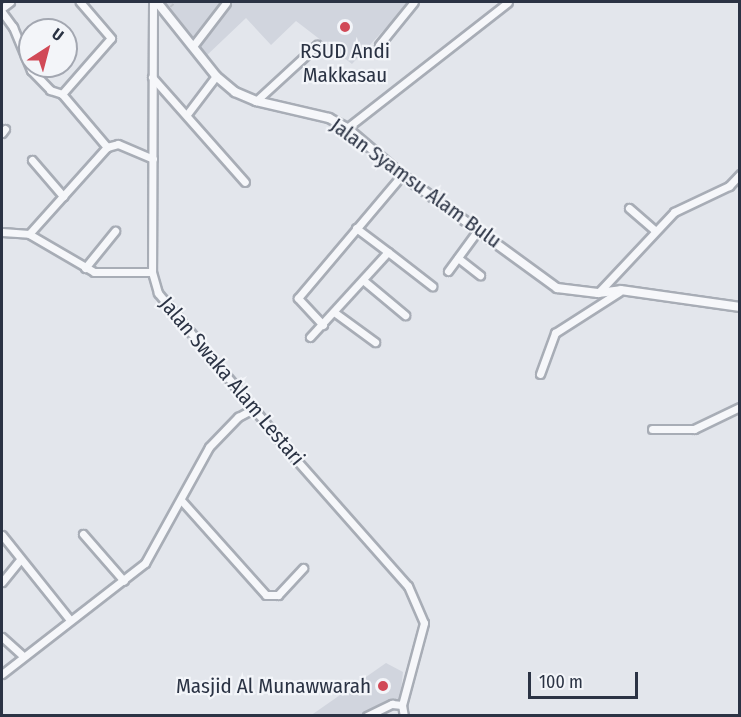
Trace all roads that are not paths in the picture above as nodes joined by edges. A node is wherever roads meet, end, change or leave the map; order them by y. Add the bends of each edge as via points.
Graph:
1 (10, 2) edge
2 (80, 2) edge
3 (155, 2) edge
4 (414, 2) edge
5 (508, 2) edge
6 (226, 3) dead end
7 (2, 10) edge
8 (317, 45) dead end
9 (380, 45) dead end
10 (193, 46) junction
11 (216, 76) junction
12 (152, 77) junction
13 (62, 94) junction
14 (256, 101) junction
15 (188, 113) junction
16 (347, 128) junction
17 (107, 147) junction
18 (153, 159) junction
19 (32, 160) dead end
20 (740, 174) edge
21 (402, 175) junction
22 (245, 182) dead end
23 (63, 196) junction
24 (629, 208) dead end
25 (356, 228) junction
26 (478, 230) junction
27 (115, 231) dead end
28 (655, 231) junction
29 (2, 232) edge
30 (29, 234) junction
31 (388, 252) junction
32 (458, 258) junction
33 (85, 268) junction
34 (448, 271) dead end
35 (152, 272) junction
36 (480, 275) dead end
37 (363, 280) junction
38 (432, 286) dead end
39 (621, 290) junction
40 (598, 293) junction
41 (740, 307) edge
42 (334, 312) junction
43 (405, 315) dead end
44 (323, 325) junction
45 (310, 337) dead end
46 (375, 342) dead end
47 (540, 374) dead end
48 (740, 407) edge
49 (255, 408) junction
50 (652, 429) dead end
51 (181, 500) junction
52 (83, 534) dead end
53 (2, 535) edge
54 (20, 560) junction
55 (303, 568) dead end
56 (124, 581) junction
57 (2, 582) edge
58 (70, 620) junction
59 (2, 637) edge
60 (21, 655) junction
61 (2, 674) edge
62 (402, 705) junction
63 (367, 716) edge
64 (404, 716) edge

1 - 7 street
2 - 13 street via 111,38
3 - 10 street, Jalan Syamsu Alam Bulu
3 - 12 street, Jalan Swaka Alam Lestari
4 - 9 street
5 - 16 street
6 - 10 street
7 - 13 street via 31,70 50,90
8 - 14 street
10 - 11 street, Jalan Syamsu Alam Bulu
11 - 14 street, Jalan Syamsu Alam Bulu
11 - 15 street
12 - 15 street
12 - 18 street, Jalan Swaka Alam Lestari
13 - 17 street
14 - 16 street, Jalan Syamsu Alam Bulu via 329,118
15 - 22 street
16 - 21 street, Jalan Syamsu Alam Bulu
17 - 18 street via 118,144
17 - 23 street
18 - 35 street, Jalan Swaka Alam Lestari
19 - 23 street
20 - 28 street via 729,186 680,208
21 - 25 street
21 - 26 street, Jalan Syamsu Alam Bulu
23 - 30 street
24 - 28 street
25 - 31 street
25 - 44 street via 298,298 297,303
26 - 32 street
26 - 40 street, Jalan Syamsu Alam Bulu via 557,288
27 - 33 street
28 - 40 street
29 - 30 street
30 - 33 street
31 - 37 street
31 - 38 street
32 - 34 street
32 - 36 street
33 - 35 street via 112,275
35 - 49 street, Jalan Swaka Alam Lestari via 158,293
37 - 42 street
37 - 43 street
39 - 40 street, Jalan Syamsu Alam Bulu
39 - 41 street, Jalan Syamsu Alam Bulu
39 - 47 street via 555,333
42 - 44 street
42 - 46 street
44 - 45 street
48 - 50 street via 694,429
49 - 51 street via 238,417 215,440
49 - 62 street, Jalan Swaka Alam Lestari via 408,586 424,624
51 - 55 street via 267,595 278,595
51 - 56 street via 156,548
52 - 56 street
53 - 54 street
54 - 57 street
54 - 58 street
56 - 58 street
58 - 60 street
59 - 60 street
60 - 61 street
62 - 63 street via 392,704
62 - 64 street, Jalan Swaka Alam Lestari

